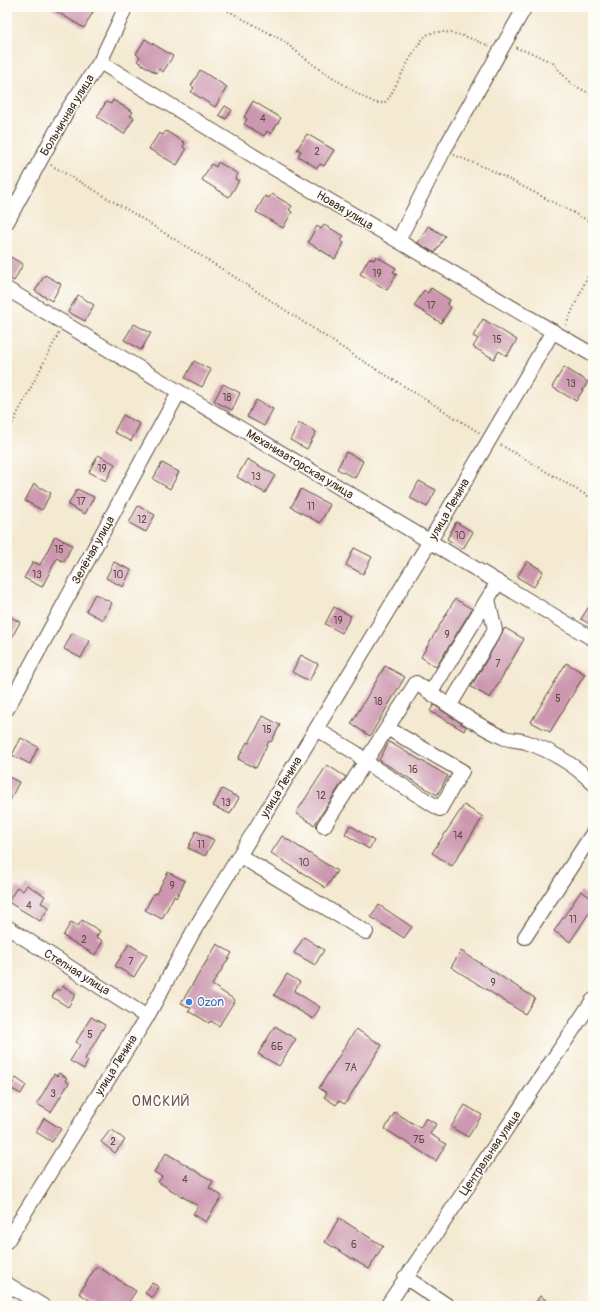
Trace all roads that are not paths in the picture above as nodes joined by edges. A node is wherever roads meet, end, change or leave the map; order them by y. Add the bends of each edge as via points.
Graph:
1 (124, 7) edge
2 (525, 7) edge
3 (100, 62) junction
4 (12, 202) edge
5 (7, 222) edge
6 (398, 241) junction
7 (7, 289) edge
8 (557, 334) junction
9 (593, 355) edge
10 (179, 392) junction
11 (430, 541) junction
12 (498, 582) junction
13 (488, 599) junction
14 (593, 639) edge
15 (431, 692) junction
16 (450, 705) junction
17 (7, 709) edge
18 (387, 728) junction
19 (316, 729) junction
20 (365, 762) junction
21 (593, 783) edge
22 (324, 826) dead end
23 (593, 833) edge
24 (240, 856) junction
25 (7, 927) edge
26 (366, 932) dead end
27 (525, 937) dead end
28 (593, 1000) edge
29 (147, 1017) junction
30 (7, 1240) edge
31 (405, 1278) junction
32 (7, 1284) edge
33 (43, 1306) edge
34 (387, 1306) edge
35 (448, 1306) edge

1 - 3 street, Больничная улица
2 - 6 street via 444,150
3 - 4 street, Больничная улица via 68,109 41,159
3 - 6 street, Новая улица
4 - 5 street, Больничная улица
6 - 8 street, Новая улица
7 - 10 street, Механизаторская улица
8 - 9 street, Новая улица
8 - 11 street, улица Ленина via 490,439
10 - 11 street, Механизаторская улица
10 - 17 street, Зелёная улица
11 - 12 street, Механизаторская улица
11 - 19 street, улица Ленина
12 - 13 street
12 - 14 street, Механизаторская улица
13 - 15 street
13 - 16 street via 495,630
15 - 16 street
15 - 18 street via 416,683
16 - 21 street via 482,726 507,738 540,747 567,762
18 - 20 street
18 - 20 street via 462,770 440,809
19 - 20 street via 356,753
19 - 24 street, улица Ленина
20 - 22 street
23 - 27 street
24 - 26 street
24 - 29 street, улица Ленина via 193,932
25 - 29 street, Степная улица
28 - 31 street, Центральная улица
29 - 30 street, улица Ленина
31 - 34 street, Центральная улица
31 - 35 street
32 - 33 street

